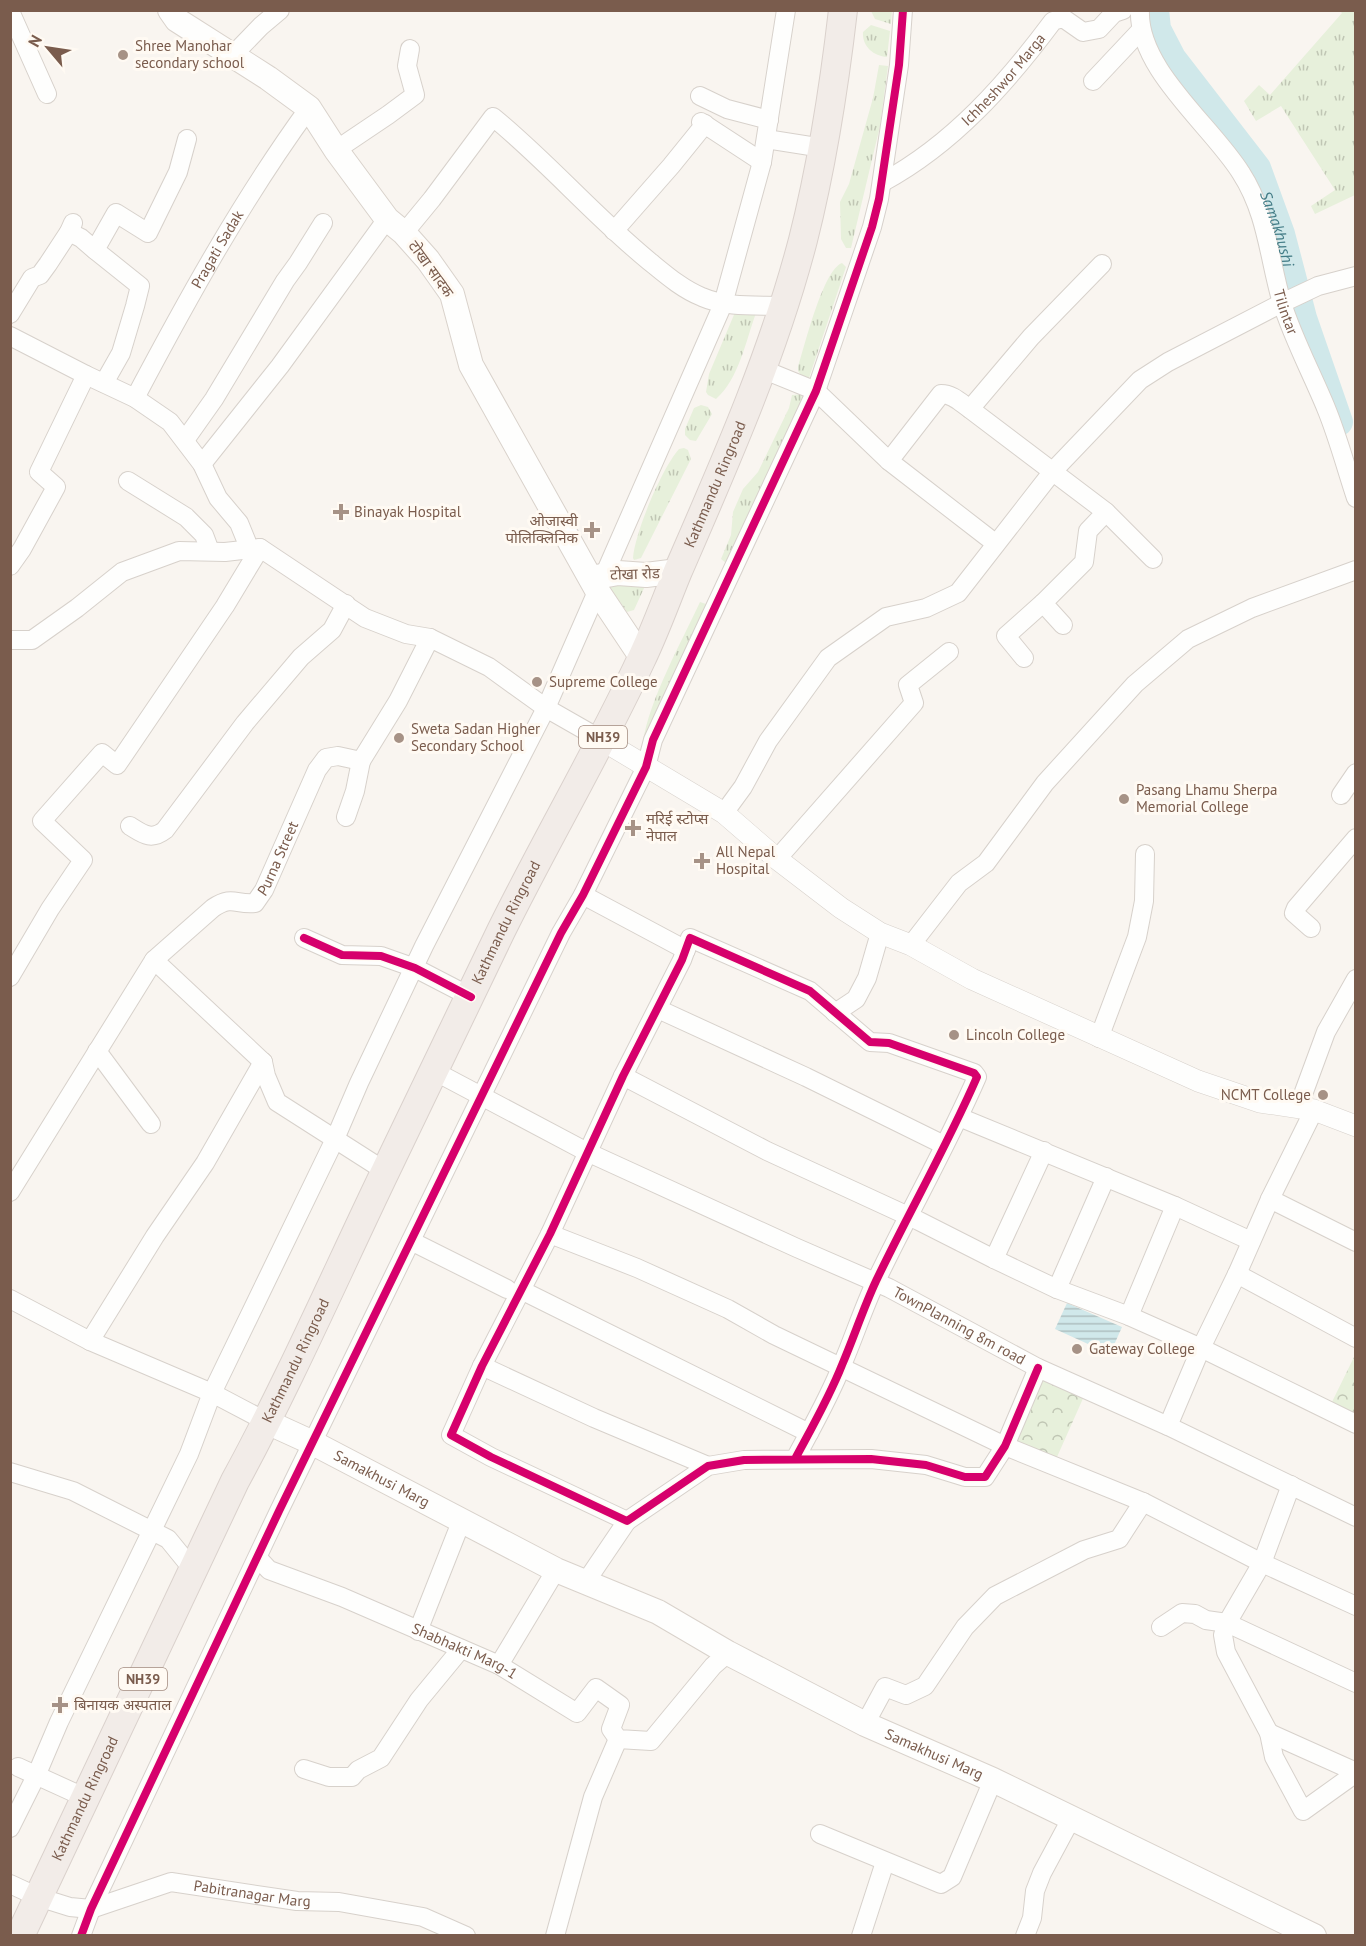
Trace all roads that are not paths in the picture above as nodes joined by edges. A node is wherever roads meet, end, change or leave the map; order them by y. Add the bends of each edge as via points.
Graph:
1 (170, 10) edge
2 (280, 10) edge
3 (786, 10) edge
4 (843, 10) edge
5 (903, 10) edge
6 (1123, 10) edge
7 (1140, 10) edge
8 (10, 11) edge
9 (1067, 14) edge
10 (1141, 30) junction
11 (410, 49) dead end
12 (233, 55) junction
13 (1093, 81) dead end
14 (47, 94) dead end
15 (700, 96) dead end
16 (309, 108) junction
17 (769, 120) junction
18 (187, 139) dead end
19 (766, 140) junction
20 (823, 148) junction
21 (336, 150) junction
22 (762, 162) junction
23 (883, 182) junction
24 (323, 223) dead end
25 (396, 226) junction
26 (614, 231) junction
27 (95, 250) junction
28 (1102, 264) dead end
29 (1356, 276) edge
30 (1282, 303) junction
31 (723, 304) junction
32 (784, 306) junction
33 (10, 314) edge
34 (10, 336) edge
35 (762, 369) junction
36 (86, 375) junction
37 (104, 383) junction
38 (816, 391) junction
39 (135, 398) junction
40 (970, 409) junction
41 (185, 440) junction
42 (889, 461) junction
43 (201, 464) junction
44 (1053, 471) junction
45 (128, 481) dead end
46 (1356, 498) edge
47 (1106, 512) junction
48 (995, 543) junction
49 (255, 549) junction
50 (210, 551) junction
51 (1153, 559) dead end
52 (10, 566) edge
53 (1356, 570) edge
54 (678, 571) junction
55 (598, 581) junction
56 (1043, 603) junction
57 (346, 604) junction
58 (1063, 625) dead end
59 (430, 638) junction
60 (10, 640) edge
61 (950, 652) dead end
62 (642, 658) junction
63 (1024, 658) dead end
64 (546, 708) junction
65 (602, 740) junction
66 (361, 761) junction
67 (646, 767) junction
68 (1356, 774) edge
69 (1341, 795) dead end
70 (724, 813) junction
71 (346, 817) dead end
72 (130, 826) dead end
73 (1356, 838) edge
74 (1145, 854) dead end
75 (777, 859) junction
76 (583, 895) junction
77 (1311, 928) dead end
78 (880, 933) junction
79 (304, 938) dead end
80 (911, 945) junction
81 (686, 950) junction
82 (154, 960) junction
83 (415, 968) junction
84 (10, 977) edge
85 (1356, 979) edge
86 (471, 997) junction
87 (658, 1009) junction
88 (835, 1013) junction
89 (1099, 1038) junction
90 (97, 1051) junction
91 (263, 1062) junction
92 (435, 1071) junction
93 (623, 1076) junction
94 (481, 1095) junction
95 (1306, 1109) junction
96 (959, 1117) junction
97 (151, 1124) dead end
98 (1356, 1126) edge
99 (335, 1139) junction
100 (944, 1145) junction
101 (1044, 1151) junction
102 (587, 1152) junction
103 (385, 1171) junction
104 (1106, 1177) junction
105 (10, 1192) edge
106 (1270, 1199) junction
107 (1175, 1206) junction
108 (907, 1217) junction
109 (550, 1234) junction
110 (411, 1241) junction
111 (1251, 1242) junction
112 (1356, 1242) edge
113 (994, 1259) junction
114 (1237, 1274) junction
115 (876, 1282) junction
116 (1058, 1289) junction
117 (514, 1290) junction
118 (10, 1299) edge
119 (1129, 1316) junction
120 (1356, 1338) edge
121 (90, 1341) junction
122 (1201, 1348) junction
123 (482, 1366) junction
124 (842, 1366) junction
125 (1038, 1368) junction
126 (212, 1393) junction
127 (267, 1422) junction
128 (1356, 1424) edge
129 (1168, 1426) junction
130 (809, 1433) junction
131 (313, 1443) junction
132 (1005, 1446) junction
133 (795, 1459) junction
134 (708, 1466) junction
135 (10, 1472) edge
136 (1291, 1485) junction
137 (1143, 1502) junction
138 (1356, 1517) edge
139 (627, 1521) junction
140 (461, 1522) junction
141 (152, 1532) junction
142 (258, 1558) junction
143 (1262, 1563) junction
144 (556, 1570) junction
145 (194, 1571) junction
146 (585, 1583) junction
147 (1356, 1606) edge
148 (1227, 1623) junction
149 (1161, 1627) dead end
150 (418, 1631) junction
151 (461, 1649) junction
152 (728, 1653) junction
153 (499, 1665) junction
154 (1356, 1683) edge
155 (866, 1724) junction
156 (1269, 1733) junction
157 (618, 1739) junction
158 (18, 1767) dead end
159 (304, 1769) dead end
160 (1356, 1773) edge
161 (36, 1776) junction
162 (993, 1780) junction
163 (86, 1798) junction
164 (1071, 1819) junction
165 (10, 1828) edge
166 (820, 1834) dead end
167 (885, 1862) junction
168 (10, 1884) edge
169 (38, 1897) junction
170 (91, 1909) junction
171 (20, 1935) edge
172 (81, 1935) edge
173 (466, 1935) edge
174 (555, 1935) edge
175 (861, 1935) edge
176 (1024, 1935) edge
177 (1314, 1935) edge

1 - 12 main road, टोखा सादक via 177,20
2 - 12 street
3 - 17 street
4 - 20 highway, Kathmandu Ringroad / NH39
5 - 23 street
6 - 9 street, Ichheshwor Marga via 1114,13 1099,29 1083,32
7 - 10 street, Tilintar
8 - 14 street
9 - 23 street, Ichheshwor Marga via 1053,21 983,105 946,139
10 - 13 street
10 - 30 street, Tilintar via 1152,57 1241,173 1254,197
11 - 21 street via 407,66 415,95
12 - 16 main road, टोखा सादक
15 - 17 street via 727,109
16 - 21 main road, टोखा सादक
16 - 39 street, Pragati Sadak via 208,264
17 - 19 street
18 - 27 street via 178,172 148,233 116,213
19 - 20 street
19 - 22 street
20 - 32 highway, Kathmandu Ringroad / NH39
21 - 25 main road, टोखा सादक
22 - 26 street via 703,123
22 - 31 street
23 - 38 street via 872,227
24 - 41 street
25 - 26 street via 432,199 493,117
25 - 43 street
25 - 55 main road, टोखा सादक via 428,260 452,294 471,365
26 - 31 street via 677,284
27 - 33 street via 71,227
27 - 37 street via 140,286 121,353
28 - 40 street via 1031,337
29 - 30 street via 1318,286
30 - 44 street via 1140,380
30 - 46 street, Tilintar via 1327,411
31 - 32 street
31 - 55 street
32 - 35 highway, Kathmandu Ringroad / NH39
34 - 36 street
35 - 38 street
35 - 54 highway, Kathmandu Ringroad / NH39 via 726,464
36 - 37 street
36 - 52 street via 39,471 56,488
37 - 39 street
38 - 42 street
38 - 67 street via 653,740
39 - 41 street via 170,422
40 - 42 street via 952,396 941,394
40 - 44 street
41 - 43 street
42 - 48 street
43 - 49 street via 218,498
44 - 47 street
44 - 48 street
45 - 50 street via 186,517 204,535
47 - 51 street
47 - 56 street via 1088,531 1084,562
48 - 70 street via 958,593 926,608 886,617 828,658 768,741
49 - 50 street
49 - 57 street
49 - 84 street via 225,606 117,765 102,753 42,821 83,860
50 - 60 street via 179,551 122,572 32,640
53 - 80 street via 1252,608 1188,639 1135,684 1046,783 986,863 959,883
54 - 55 main road, टोखा रोड via 618,573
54 - 62 highway, Kathmandu Ringroad / NH39
55 - 62 main road, टोखा सादक
55 - 64 street
56 - 58 street
56 - 63 street via 1006,636
57 - 59 street via 365,618 406,634
57 - 72 street via 332,630 301,657 252,715 165,830 148,837
59 - 64 street via 489,667
59 - 66 street
61 - 75 street via 908,685 914,704
62 - 65 highway, Kathmandu Ringroad / NH39
64 - 65 street
64 - 83 street
65 - 67 street
65 - 86 highway, Kathmandu Ringroad / NH39
66 - 71 street
66 - 82 street, Purna Street via 338,756 326,758 317,770 255,903 223,901
67 - 70 street
67 - 76 street
68 - 69 street
70 - 75 street
73 - 77 street via 1296,908 1294,913
74 - 89 street via 1144,901 1137,937
75 - 78 street
76 - 81 street
76 - 94 street
78 - 80 street
78 - 88 street via 867,978 856,999
79 - 83 street via 342,955 381,956
80 - 89 street via 972,979
81 - 87 street
81 - 88 street via 690,938 810,991
82 - 90 street
82 - 91 street
83 - 86 street
83 - 99 street
85 - 95 street via 1326,1032
86 - 92 highway, Kathmandu Ringroad / NH39
87 - 93 street
87 - 100 street
88 - 96 street via 870,1042 889,1043 975,1074
89 - 95 street via 1198,1081 1260,1102
90 - 97 street
90 - 105 street
91 - 99 street via 277,1102
91 - 121 street via 205,1163
92 - 94 street, TownPlanning 8m road
92 - 103 highway, Kathmandu Ringroad / NH39
93 - 102 street
93 - 108 street via 767,1151
94 - 102 street, TownPlanning 8m road
94 - 110 street
95 - 98 street
95 - 106 street
96 - 100 street
96 - 101 street
99 - 103 street
99 - 126 street
100 - 108 street
101 - 104 street
101 - 113 street
102 - 109 street
102 - 115 street, TownPlanning 8m road
103 - 127 highway, Kathmandu Ringroad / NH39
104 - 107 street
104 - 116 street
106 - 111 street
106 - 112 street
107 - 111 street
107 - 119 street
108 - 113 street
108 - 115 street
109 - 117 street
109 - 124 street via 728,1309
110 - 117 street
110 - 131 street
111 - 114 street
113 - 116 street
114 - 120 street
114 - 122 street
115 - 124 street
115 - 125 street, TownPlanning 8m road
116 - 119 street
117 - 123 street
117 - 130 street
118 - 121 street
119 - 122 street
121 - 126 street
122 - 128 street
122 - 129 street
123 - 134 street
123 - 139 street via 451,1435
124 - 130 street
124 - 132 street
125 - 129 street, TownPlanning 8m road
125 - 132 street
126 - 127 street
126 - 141 street via 189,1454
127 - 131 main road, Samakhusi Marg
127 - 145 highway, Kathmandu Ringroad / NH39
129 - 136 street, TownPlanning 8m road
130 - 133 street
131 - 140 main road, Samakhusi Marg
131 - 142 street
132 - 133 street via 985,1477 965,1477 926,1465 871,1459
132 - 137 street
133 - 134 street via 744,1460
134 - 139 street
135 - 141 street via 73,1491
136 - 138 street, TownPlanning 8m road
136 - 143 street
137 - 143 street
137 - 155 street via 1119,1539 1084,1550 995,1596 965,1627 925,1686 906,1695 885,1687
139 - 146 street
140 - 144 main road, Samakhusi Marg
140 - 150 street
141 - 145 street via 168,1539
141 - 161 street
142 - 150 street, Shabhakti Marg-1 via 269,1570
142 - 170 street
143 - 147 street
143 - 148 street
144 - 146 main road, Samakhusi Marg
144 - 153 street
145 - 163 highway, Kathmandu Ringroad / NH39
146 - 152 main road, Samakhusi Marg via 658,1612
148 - 149 street via 1182,1613
148 - 154 street
148 - 156 street via 1223,1635 1226,1652
150 - 151 street, Shabhakti Marg-1
151 - 153 street, Shabhakti Marg-1
151 - 159 street via 418,1700 381,1758 352,1777 329,1777
152 - 155 main road, Samakhusi Marg
152 - 157 street via 651,1741
153 - 157 street, Shabhakti Marg-1 via 577,1713 596,1688 620,1705 611,1729
155 - 162 main road, Samakhusi Marg
156 - 160 street
156 - 160 street via 1274,1757 1303,1811
157 - 174 street, Shabhakti Marg-1 via 593,1797
158 - 161 street
161 - 163 street
161 - 165 street
162 - 164 main road, Samakhusi Marg
162 - 167 street via 952,1876 946,1881 935,1883
163 - 169 highway, Kathmandu Ringroad / NH39
164 - 176 street via 1041,1874 1032,1918
164 - 177 main road, Samakhusi Marg
166 - 167 street
167 - 175 street
168 - 169 street, Pabitranagar Marg
169 - 170 street, Pabitranagar Marg
169 - 171 highway, Kathmandu Ringroad / NH39
170 - 172 street
170 - 173 street, Pabitranagar Marg via 171,1882 297,1901 339,1902 423,1917

